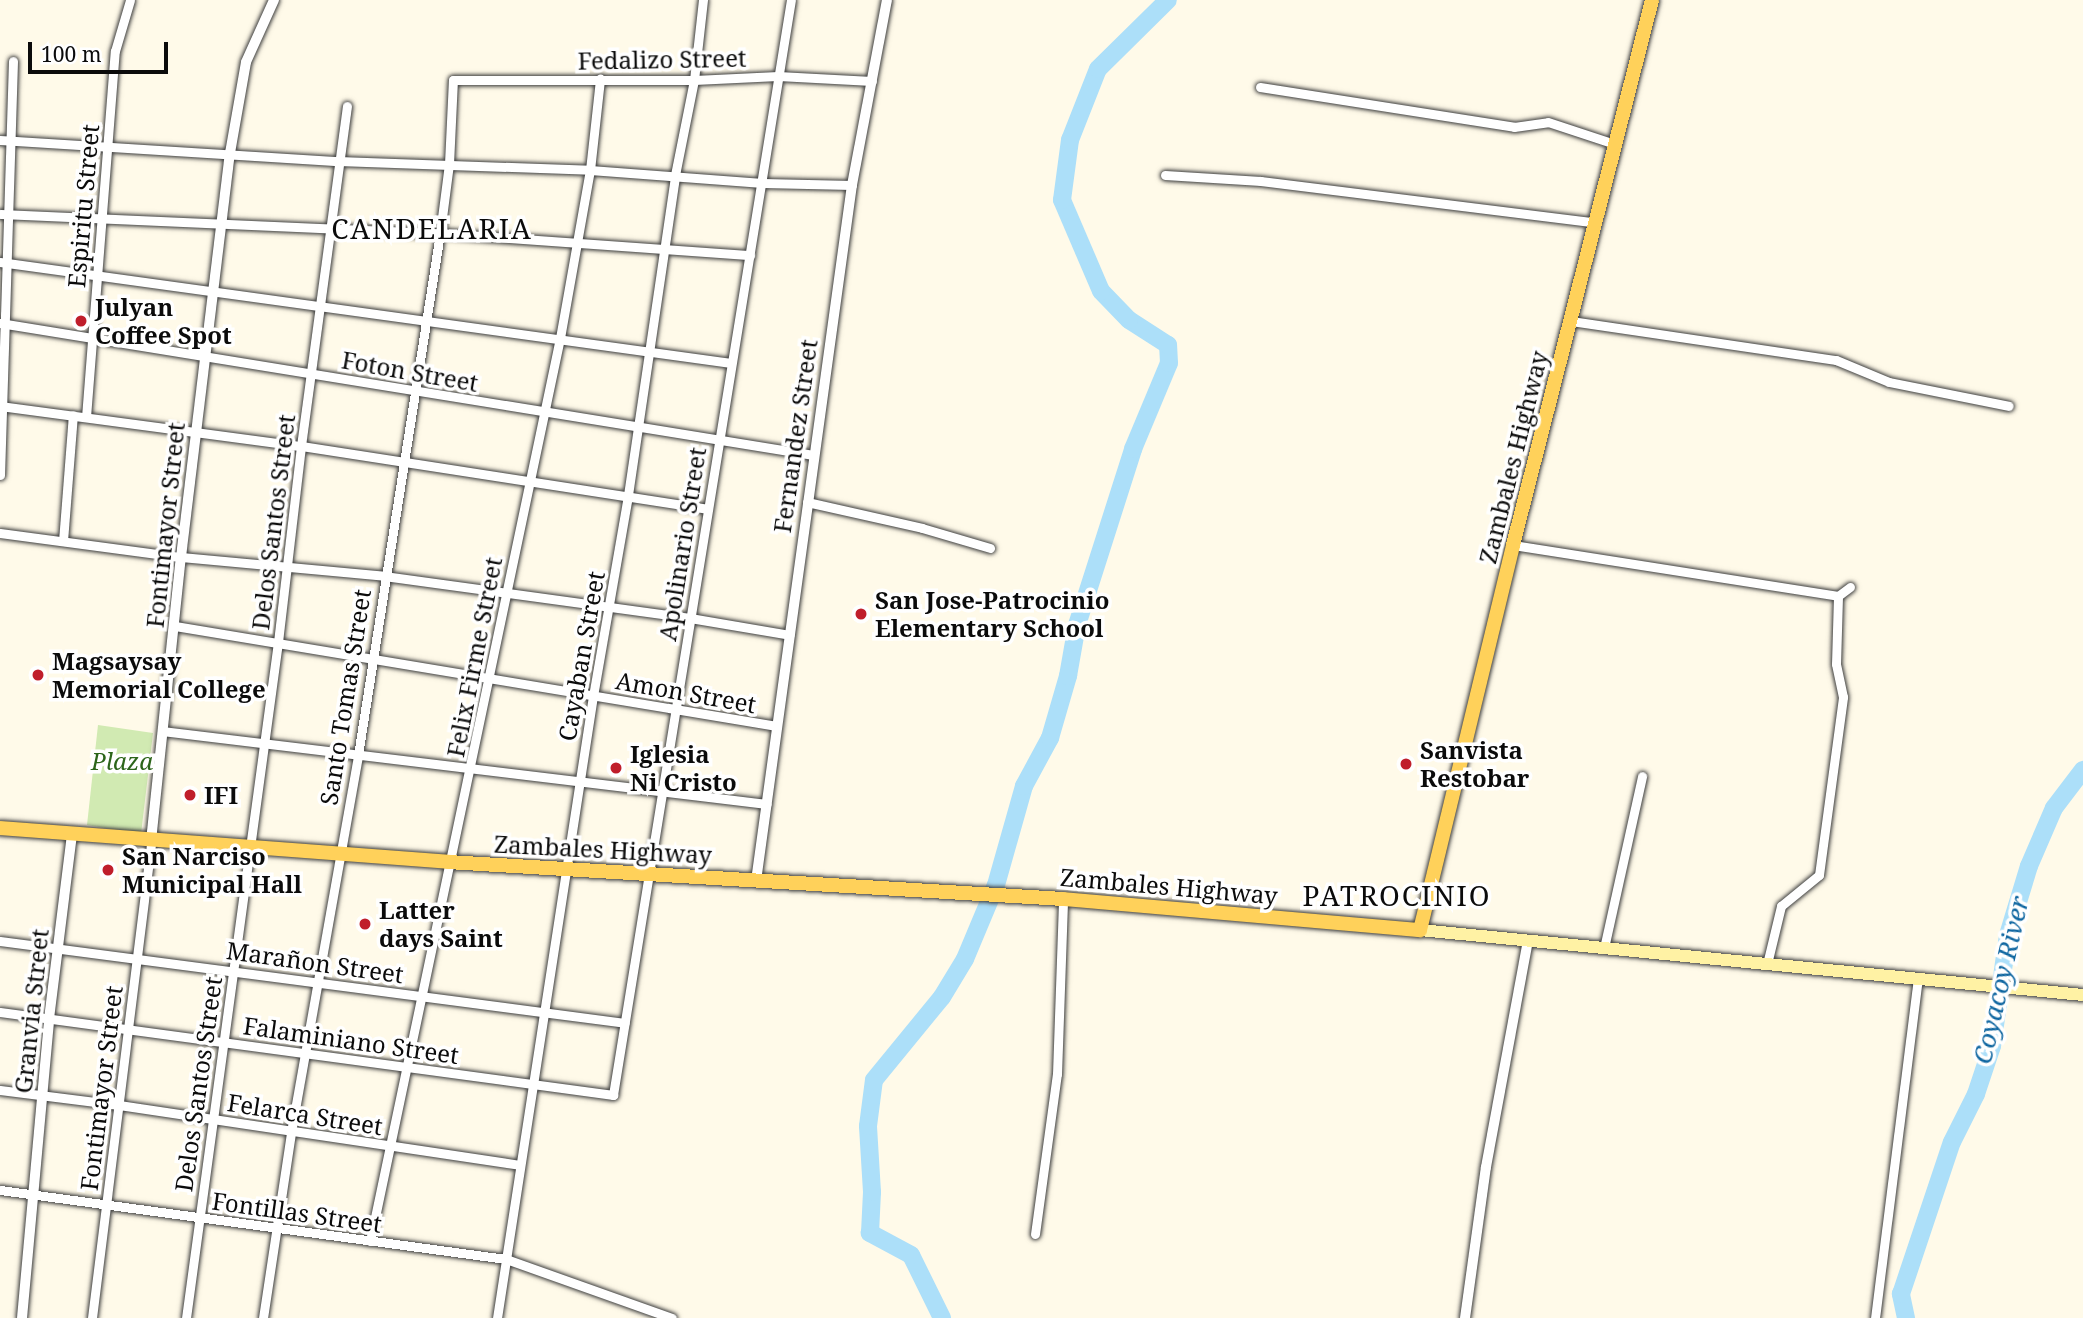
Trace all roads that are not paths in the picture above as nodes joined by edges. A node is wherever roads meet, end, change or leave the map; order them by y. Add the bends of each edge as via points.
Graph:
1 (130, 0) edge
2 (274, 0) edge
3 (703, 0) edge
4 (791, 0) edge
5 (887, 0) edge
6 (1652, 0) edge
7 (13, 61) dead end
8 (778, 76) junction
9 (600, 79) junction
10 (453, 80) joint
11 (694, 80) junction
12 (872, 81) junction
13 (1260, 88) dead end
14 (346, 106) dead end
15 (0, 140) edge
16 (11, 140) junction
17 (1615, 144) junction
18 (107, 146) junction
19 (230, 153) junction
20 (338, 161) junction
21 (449, 164) junction
22 (590, 170) junction
23 (676, 175) junction
24 (1165, 175) dead end
25 (763, 183) junction
26 (852, 185) junction
27 (4, 214) edge
28 (101, 220) junction
29 (223, 223) junction
30 (1596, 223) junction
31 (330, 229) junction
32 (440, 233) junction
33 (578, 242) junction
34 (665, 248) junction
35 (750, 255) junction
36 (4, 263) edge
37 (97, 276) junction
38 (214, 292) junction
39 (319, 306) junction
40 (424, 321) junction
41 (1571, 321) junction
42 (2, 323) edge
43 (92, 338) junction
44 (560, 338) junction
45 (650, 352) junction
46 (206, 356) junction
47 (731, 363) junction
48 (310, 373) junction
49 (414, 391) junction
50 (1, 406) edge
51 (2009, 406) dead end
52 (544, 412) junction
53 (73, 415) junction
54 (86, 417) junction
55 (638, 427) junction
56 (196, 432) junction
57 (718, 440) junction
58 (300, 446) junction
59 (813, 455) junction
60 (402, 462) junction
61 (0, 475) edge
62 (528, 481) junction
63 (628, 495) junction
64 (807, 502) junction
65 (707, 509) junction
66 (0, 533) edge
67 (63, 541) junction
68 (1513, 545) junction
69 (990, 548) dead end
70 (181, 557) junction
71 (288, 566) junction
72 (384, 576) junction
73 (1850, 587) dead end
74 (505, 593) junction
75 (1838, 596) junction
76 (610, 606) junction
77 (690, 618) junction
78 (175, 626) junction
79 (790, 635) junction
80 (278, 642) junction
81 (372, 658) junction
82 (489, 678) junction
83 (593, 696) junction
84 (674, 709) junction
85 (777, 726) junction
86 (162, 731) junction
87 (265, 744) junction
88 (358, 755) junction
89 (472, 769) junction
90 (1642, 776) dead end
91 (580, 781) junction
92 (660, 791) junction
93 (767, 804) junction
94 (0, 828) edge
95 (72, 834) junction
96 (151, 841) junction
97 (251, 848) junction
98 (338, 854) junction
99 (448, 862) junction
100 (566, 869) junction
101 (647, 874) junction
102 (756, 880) junction
103 (1063, 899) junction
104 (1420, 930) junction
105 (0, 941) edge
106 (1528, 941) junction
107 (57, 948) junction
108 (1604, 948) junction
109 (138, 958) junction
110 (1766, 964) junction
111 (234, 970) junction
112 (1918, 978) junction
113 (317, 982) junction
114 (2083, 995) edge
115 (424, 996) junction
116 (544, 1012) junction
117 (0, 1013) edge
118 (49, 1019) junction
119 (625, 1023) junction
120 (128, 1030) junction
121 (225, 1041) junction
122 (304, 1054) junction
123 (408, 1068) junction
124 (533, 1084) junction
125 (0, 1090) edge
126 (613, 1095) joint
127 (43, 1096) junction
128 (119, 1105) junction
129 (214, 1119) junction
130 (291, 1132) junction
131 (391, 1146) junction
132 (520, 1165) junction
133 (0, 1190) edge
134 (34, 1194) junction
135 (108, 1203) junction
136 (198, 1218) junction
137 (275, 1228) junction
138 (1035, 1234) dead end
139 (370, 1241) junction
140 (506, 1259) junction
141 (22, 1318) edge
142 (92, 1318) edge
143 (186, 1318) edge
144 (263, 1318) edge
145 (497, 1318) edge
146 (672, 1318) edge
147 (1465, 1318) edge
148 (1875, 1318) edge

1 - 18 street, Espiritu Street via 115,51
2 - 19 street, Fontimayor Street via 246,62
3 - 11 street, Cayaban Street
4 - 8 street, Apolinario Street
5 - 12 street, Fernandez Street
6 - 17 main road, Zambales Highway
7 - 16 street
8 - 11 street, Fedalizo Street
8 - 12 street, Fedalizo Street
8 - 25 street, Apolinario Street
9 - 10 street, Fedalizo Street
9 - 11 street, Fedalizo Street
9 - 22 street, Felix Firme Street
10 - 21 street, Santo Tomas Street
11 - 23 street, Cayaban Street
12 - 26 street, Fernandez Street
13 - 17 street via 1514,127 1548,122
14 - 20 street, Delos Santos Street
15 - 16 street
16 - 18 street
16 - 27 street
17 - 30 main road, Zambales Highway
18 - 19 street
18 - 28 street, Espiritu Street
19 - 20 street
19 - 29 street, Fontimayor Street
20 - 21 street
20 - 31 street, Delos Santos Street
21 - 22 street
21 - 32 street, Santo Tomas Street
22 - 23 street
22 - 33 street, Felix Firme Street
23 - 25 street
23 - 34 street, Cayaban Street
24 - 30 street via 1261,181
25 - 26 street
25 - 35 street, Apolinario Street
26 - 59 street, Fernandez Street
27 - 28 street
27 - 36 street
28 - 29 street
28 - 37 street, Espiritu Street
29 - 31 street
29 - 38 street, Fontimayor Street
30 - 41 main road, Zambales Highway
31 - 32 street
31 - 39 street, Delos Santos Street
32 - 33 street
32 - 40 street, Santo Tomas Street
33 - 34 street
33 - 44 street, Felix Firme Street
34 - 35 street
34 - 45 street, Cayaban Street
35 - 47 street, Apolinario Street
36 - 37 street
36 - 42 street
37 - 38 street
37 - 43 street, Espiritu Street
38 - 39 street
38 - 46 street, Fontimayor Street
39 - 40 street
39 - 48 street, Delos Santos Street
40 - 44 street
40 - 49 street, Santo Tomas Street
41 - 51 street via 1836,360 1889,382
41 - 68 main road, Zambales Highway
42 - 43 street, Foton Street
42 - 50 street
43 - 46 street, Foton Street
43 - 54 street, Espiritu Street
44 - 45 street
44 - 52 street, Felix Firme Street
45 - 47 street
45 - 55 street, Cayaban Street
46 - 48 street, Foton Street
46 - 56 street, Fontimayor Street
47 - 57 street, Apolinario Street
48 - 49 street, Foton Street
48 - 58 street, Delos Santos Street
49 - 52 street, Foton Street
49 - 60 street, Santo Tomas Street
50 - 53 street
50 - 61 street
52 - 55 street, Foton Street
52 - 62 street, Felix Firme Street
53 - 54 street
53 - 67 street
54 - 56 street
55 - 57 street, Foton Street
55 - 63 street, Cayaban Street
56 - 58 street
56 - 70 street, Fontimayor Street
57 - 59 street, Foton Street
57 - 65 street, Apolinario Street
58 - 60 street
58 - 71 street, Delos Santos Street
59 - 64 street, Fernandez Street
60 - 62 street
60 - 72 street, Santo Tomas Street
62 - 63 street
62 - 74 street, Felix Firme Street
63 - 65 street
63 - 76 street, Cayaban Street
64 - 69 street via 922,527
64 - 79 street, Fernandez Street
65 - 77 street, Apolinario Street
66 - 67 street
67 - 70 street
68 - 75 street
68 - 104 main road, Zambales Highway
70 - 71 street
70 - 78 street, Fontimayor Street
71 - 72 street
71 - 80 street, Delos Santos Street
72 - 74 street
72 - 81 street, Santo Tomas Street
73 - 75 street
74 - 76 street
74 - 82 street, Felix Firme Street
75 - 110 street via 1836,664 1843,697 1819,875 1781,906
76 - 77 street
76 - 83 street, Cayaban Street
77 - 79 street
77 - 84 street, Apolinario Street
78 - 80 street, Amon Street
78 - 86 street, Fontimayor Street
79 - 85 street, Fernandez Street
80 - 81 street, Amon Street
80 - 87 street, Delos Santos Street
81 - 82 street, Amon Street
81 - 88 street, Santo Tomas Street
82 - 83 street, Amon Street
82 - 89 street, Felix Firme Street
83 - 84 street, Amon Street
83 - 91 street, Cayaban Street
84 - 85 street, Amon Street
84 - 92 street, Apolinario Street
85 - 93 street, Fernandez Street
86 - 87 street
86 - 96 street, Fontimayor Street
87 - 88 street
87 - 97 street, Delos Santos Street
88 - 89 street
88 - 98 street, Santo Tomas Street
89 - 91 street
89 - 99 street, Felix Firme Street
90 - 108 street
91 - 92 street
91 - 100 street, Cayaban Street
92 - 93 street
92 - 101 street, Apolinario Street
93 - 102 street, Fernandez Street
94 - 95 main road, Zambales Highway
95 - 96 main road, Zambales Highway
95 - 107 street, Granvia Street
96 - 97 main road, Zambales Highway
96 - 109 street, Fontimayor Street
97 - 98 main road, Zambales Highway
97 - 111 street, Delos Santos Street
98 - 99 main road, Zambales Highway
98 - 113 street, Santo Tomas Street
99 - 100 main road, Zambales Highway
99 - 115 street, Felix Firme Street
100 - 101 main road, Zambales Highway
100 - 116 street, Cayaban Street
101 - 102 main road, Zambales Highway
101 - 119 street, Apolinario Street
102 - 103 main road, Zambales Highway
103 - 104 main road, Zambales Highway
103 - 138 street via 1057,1074
104 - 106 main road
105 - 107 street, Marañon Street
106 - 108 main road
106 - 147 street via 1486,1167
107 - 109 street, Marañon Street
107 - 118 street, Granvia Street
108 - 110 main road
109 - 111 street, Marañon Street
109 - 120 street, Fontimayor Street
110 - 112 main road
111 - 113 street, Marañon Street
111 - 121 street, Delos Santos Street
112 - 114 main road
112 - 148 street
113 - 115 street, Marañon Street
113 - 122 street, Santo Tomas Street
115 - 116 street, Marañon Street
115 - 123 street, Felix Firme Street
116 - 119 street, Marañon Street
116 - 124 street, Cayaban Street
117 - 118 street, Falaminiano Street
118 - 120 street, Falaminiano Street
118 - 127 street, Granvia Street
119 - 126 street, Apolinario Street
120 - 121 street, Falaminiano Street
120 - 128 street, Fontimayor Street
121 - 122 street, Falaminiano Street
121 - 129 street, Delos Santos Street
122 - 123 street, Falaminiano Street
122 - 130 street, Santo Tomas Street
123 - 124 street, Falaminiano Street
123 - 131 street, Felix Firme Street
124 - 126 street, Falaminiano Street
124 - 132 street, Cayaban Street
125 - 127 street, Felarca Street
127 - 128 street, Felarca Street
127 - 134 street, Granvia Street
128 - 129 street, Felarca Street
128 - 135 street, Fontimayor Street
129 - 130 street, Felarca Street
129 - 136 street, Delos Santos Street
130 - 131 street, Felarca Street
130 - 137 street, Santo Tomas Street
131 - 132 street, Felarca Street
131 - 139 street, Felix Firme Street
132 - 140 street, Cayaban Street
133 - 134 street, Fontillas Street
134 - 135 street, Fontillas Street
134 - 141 street, Granvia Street
135 - 136 street, Fontillas Street
135 - 142 street, Fontimayor Street
136 - 137 street, Fontillas Street
136 - 143 street, Delos Santos Street
137 - 139 street, Fontillas Street
137 - 144 street, Santo Tomas Street
139 - 140 street, Fontillas Street
140 - 145 street, Cayaban Street
140 - 146 street, Fontillas Street

